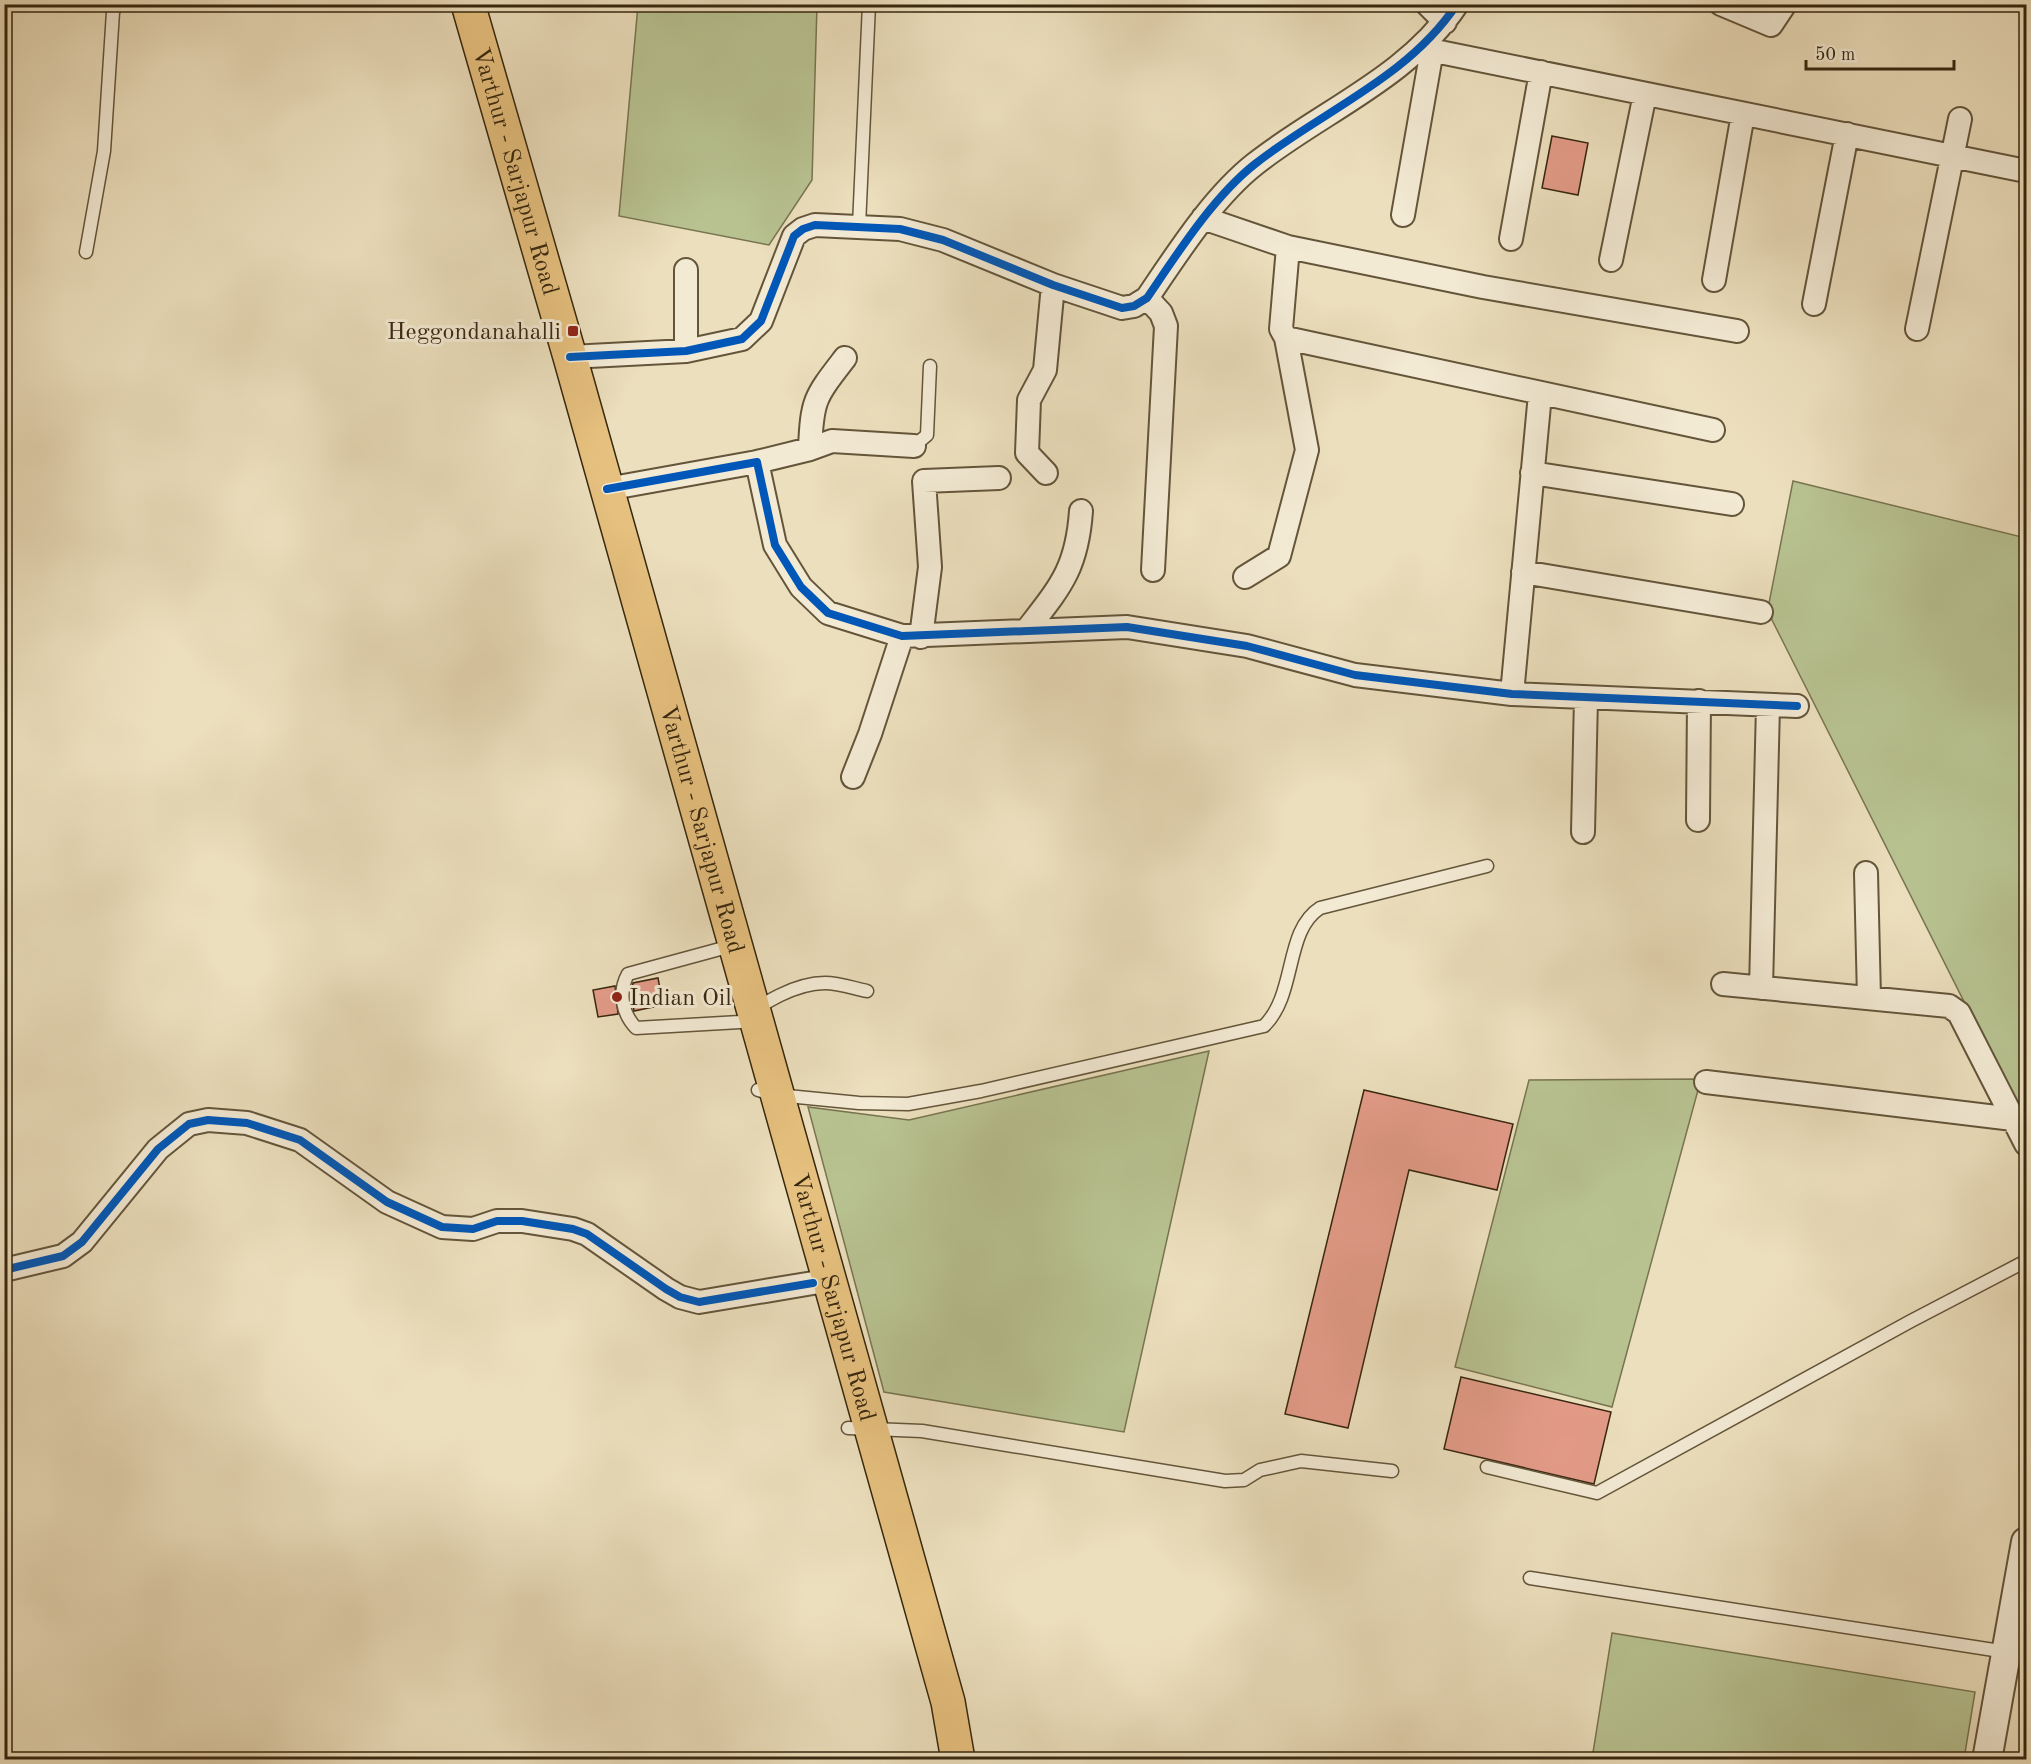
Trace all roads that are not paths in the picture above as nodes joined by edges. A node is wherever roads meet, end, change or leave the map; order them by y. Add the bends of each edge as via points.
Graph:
1 (117, 4) edge
2 (455, 4) edge
3 (468, 4) edge
4 (869, 4) edge
5 (1427, 4) edge
6 (1721, 4) edge
7 (1785, 4) edge
8 (1451, 13) edge
9 (1426, 49) junction
10 (1541, 72) junction
11 (1645, 93) junction
12 (1743, 114) junction
13 (1960, 119) dead end
14 (1847, 134) junction
15 (1952, 156) junction
16 (2026, 171) edge
17 (1403, 215) dead end
18 (1203, 218) junction
19 (859, 226) junction
20 (1511, 239) dead end
21 (1288, 247) junction
22 (86, 252) dead end
23 (1611, 260) dead end
24 (686, 270) dead end
25 (1714, 280) dead end
26 (1053, 285) junction
27 (1147, 298) junction
28 (1814, 304) dead end
29 (1917, 329) dead end
30 (1737, 331) dead end
31 (1286, 338) junction
32 (686, 351) junction
33 (570, 357) junction
34 (845, 358) dead end
35 (930, 366) dead end
36 (1540, 394) junction
37 (1713, 430) dead end
38 (914, 446) joint
39 (810, 449) junction
40 (757, 462) junction
41 (1046, 473) dead end
42 (1532, 473) junction
43 (999, 478) dead end
44 (607, 489) junction
45 (1732, 504) dead end
46 (1081, 511) dead end
47 (1154, 570) dead end
48 (1523, 572) junction
49 (1245, 577) dead end
50 (1761, 612) dead end
51 (1026, 632) junction
52 (911, 637) junction
53 (1512, 694) junction
54 (1586, 698) junction
55 (1699, 701) junction
56 (1768, 706) junction
57 (1797, 706) dead end
58 (853, 777) dead end
59 (1698, 820) dead end
60 (1583, 832) dead end
61 (1487, 866) dead end
62 (1866, 873) dead end
63 (720, 949) junction
64 (1723, 984) dead end
65 (1761, 988) junction
66 (867, 991) dead end
67 (1869, 998) junction
68 (746, 1016) junction
69 (1706, 1082) dead end
70 (767, 1092) junction
71 (2013, 1119) junction
72 (2026, 1144) edge
73 (2026, 1261) edge
74 (4, 1270) edge
75 (813, 1283) junction
76 (860, 1429) junction
77 (1487, 1467) dead end
78 (1392, 1471) dead end
79 (2026, 1542) edge
80 (1530, 1578) dead end
81 (2017, 1654) edge
82 (940, 1760) edge
83 (958, 1760) edge
84 (1987, 1760) edge

1 - 22 lane via 113,12 104,151
2 - 63 main road, Varthur - Sarjapur Road via 551,369 594,499
3 - 33 main road, Varthur - Sarjapur Road
4 - 19 lane
5 - 8 street
6 - 7 street via 1771,25
8 - 9 street
9 - 10 street
9 - 17 street
9 - 18 street via 1370,89 1302,128 1252,166
10 - 11 street
10 - 20 street
11 - 12 street
11 - 23 street
12 - 14 street
12 - 25 street
13 - 15 street
14 - 15 street
14 - 28 street
15 - 16 street
15 - 29 street
18 - 21 street
18 - 27 street
19 - 26 street via 900,229 943,240
19 - 32 street via 815,225 803,229 794,236 761,321 742,339
21 - 30 street via 1483,287
21 - 31 street via 1281,329
24 - 32 street
26 - 27 street via 1122,308
26 - 41 street via 1045,370 1029,400 1027,453
27 - 47 street via 1161,313 1166,326
31 - 36 street
31 - 49 street via 1307,450 1279,556
32 - 33 street
33 - 44 main road, Varthur - Sarjapur Road
34 - 39 street via 817,395 811,412
35 - 38 lane via 927,435
36 - 37 street
36 - 42 street
38 - 39 street via 832,441
39 - 40 street
40 - 44 street
40 - 52 street via 775,545 801,587 828,613
42 - 45 street
42 - 48 street
43 - 52 street via 924,481 930,567
44 - 68 main road, Varthur - Sarjapur Road
46 - 51 street via 1076,555 1065,581
48 - 50 street
48 - 53 street
51 - 52 street
51 - 53 street via 1127,627 1247,646 1355,675
52 - 58 street
53 - 54 street
54 - 55 street
54 - 60 street
55 - 56 street
55 - 59 street
56 - 57 street
56 - 65 street
61 - 70 lane via 1320,908 1310,914 1302,928 1281,1005 1264,1026 993,1089 908,1104 860,1103
62 - 67 street
63 - 68 main road, Varthur - Sarjapur Road
63 - 68 lane via 628,974 622,985 628,1019 636,1028
64 - 65 street
65 - 67 street
66 - 68 lane via 825,983 803,986
67 - 71 street via 1940,1005 1959,1013
68 - 70 main road, Varthur - Sarjapur Road
69 - 71 street
70 - 75 main road, Varthur - Sarjapur Road
70 - 76 main road, Varthur - Sarjapur Road
71 - 72 street
73 - 77 lane via 1597,1493
74 - 75 street via 63,1256 82,1242 158,1149 189,1124 208,1120 247,1123 300,1140 387,1202 442,1227 473,1229 497,1221 522,1221 580,1232 680,1297 699,1302
75 - 76 main road, Varthur - Sarjapur Road
76 - 78 lane via 922,1431 1225,1481 1244,1480 1260,1470 1301,1461
76 - 82 main road, Varthur - Sarjapur Road
76 - 83 main road, Varthur - Sarjapur Road via 948,1701
79 - 81 street
80 - 81 lane
81 - 84 street

